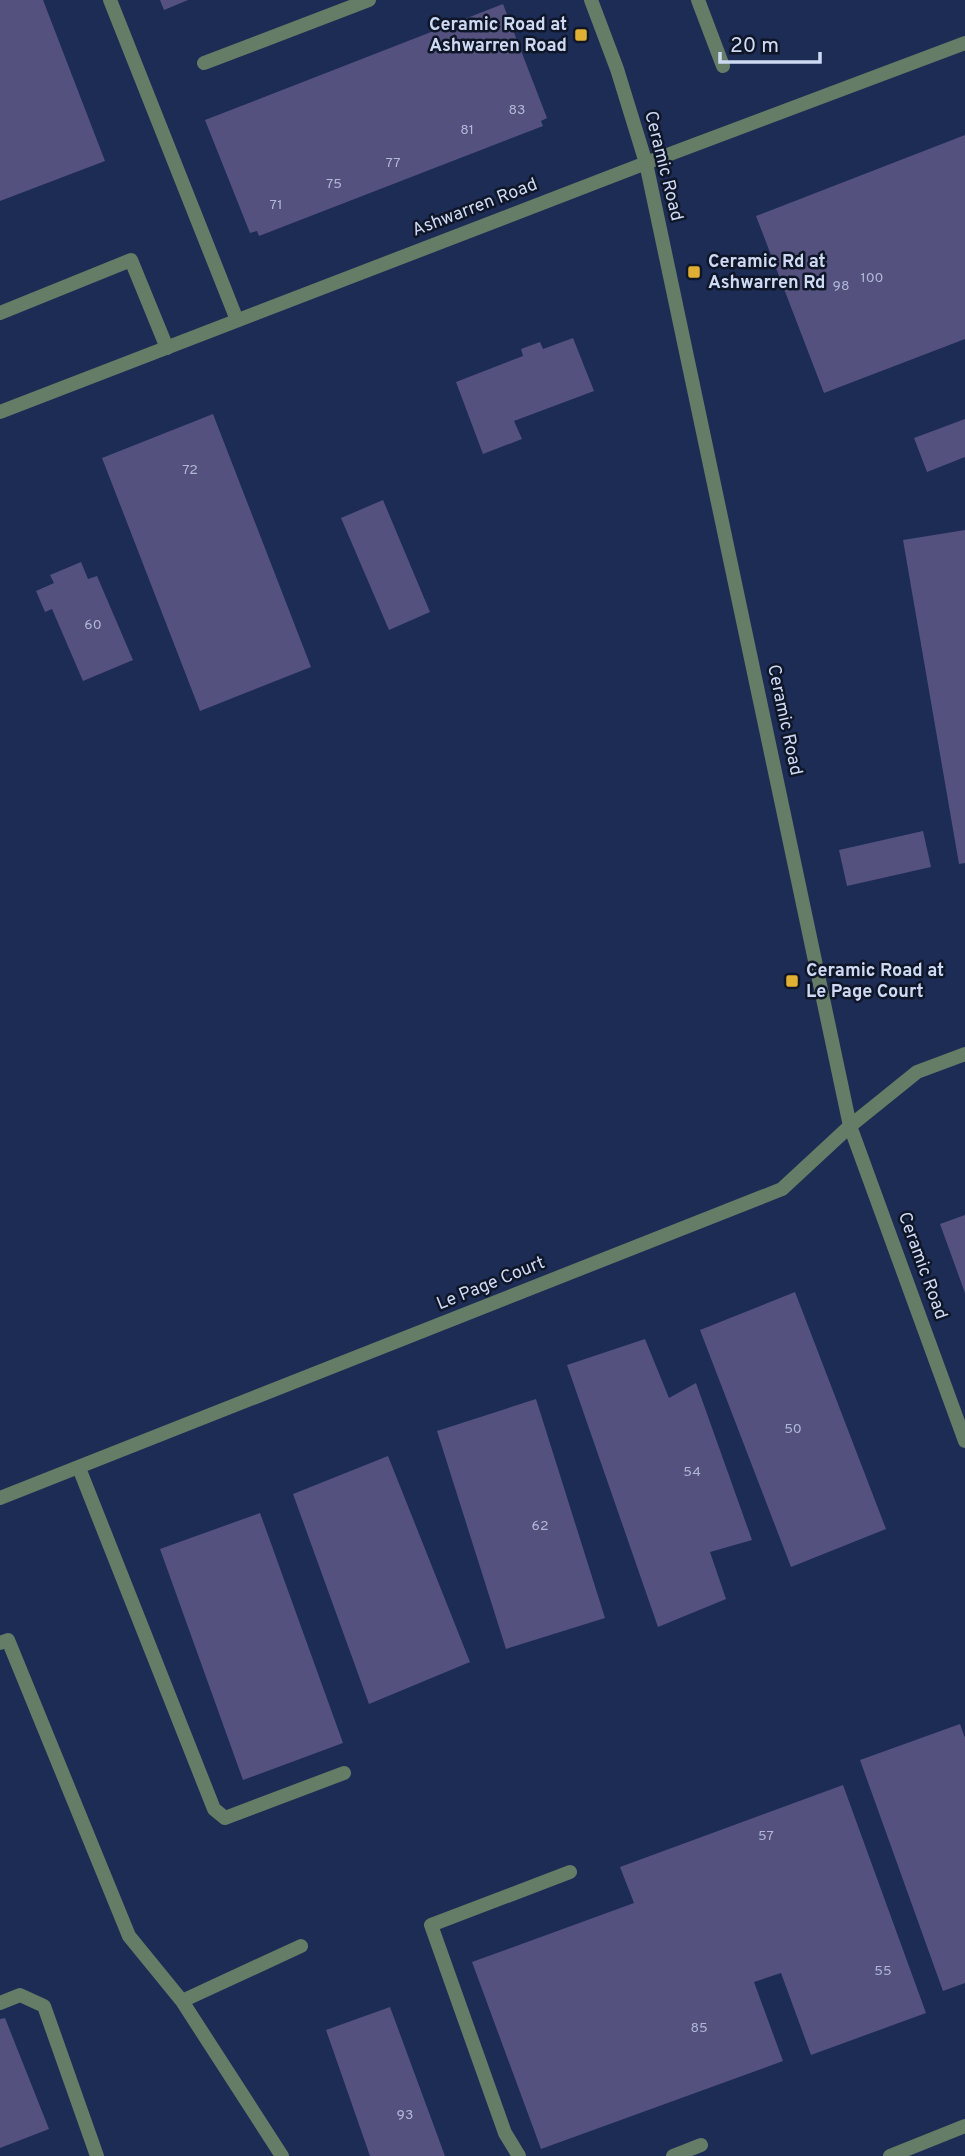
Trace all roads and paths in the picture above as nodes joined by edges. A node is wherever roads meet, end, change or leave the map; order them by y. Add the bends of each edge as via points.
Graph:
1 (110, 0) edge
2 (369, 0) edge
3 (591, 0) edge
4 (698, 0) edge
5 (965, 43) edge
6 (204, 63) dead end
7 (723, 66) dead end
8 (646, 163) junction
9 (0, 313) edge
10 (237, 320) junction
11 (167, 348) junction
12 (0, 412) edge
13 (965, 1054) edge
14 (850, 1126) junction
15 (965, 1441) edge
16 (79, 1468) junction
17 (0, 1498) edge
18 (0, 1643) edge
19 (344, 1773) dead end
20 (570, 1872) dead end
21 (301, 1946) dead end
22 (182, 2001) junction
23 (0, 2003) edge
24 (965, 2126) edge
25 (701, 2146) dead end
26 (97, 2156) edge
27 (282, 2156) edge
28 (519, 2156) edge
29 (673, 2156) edge
30 (890, 2156) edge

1 - 10 street
2 - 6 street
3 - 8 street, Ceramic Road
4 - 7 street
5 - 8 street, Ashwarren Road
8 - 10 street, Ashwarren Road
8 - 14 street, Ceramic Road
9 - 11 street via 131,260
10 - 11 street, Ashwarren Road
11 - 12 street, Ashwarren Road
13 - 14 street, Le Page Court via 917,1073
14 - 15 street, Ceramic Road
14 - 16 street, Le Page Court via 782,1189
16 - 17 street, Le Page Court
16 - 19 street via 214,1809 225,1818
18 - 22 street via 8,1640 129,1936
20 - 28 street via 431,1925 505,2133
21 - 22 street
22 - 27 street
23 - 26 street via 20,1995 44,2006
24 - 30 street
25 - 29 street

